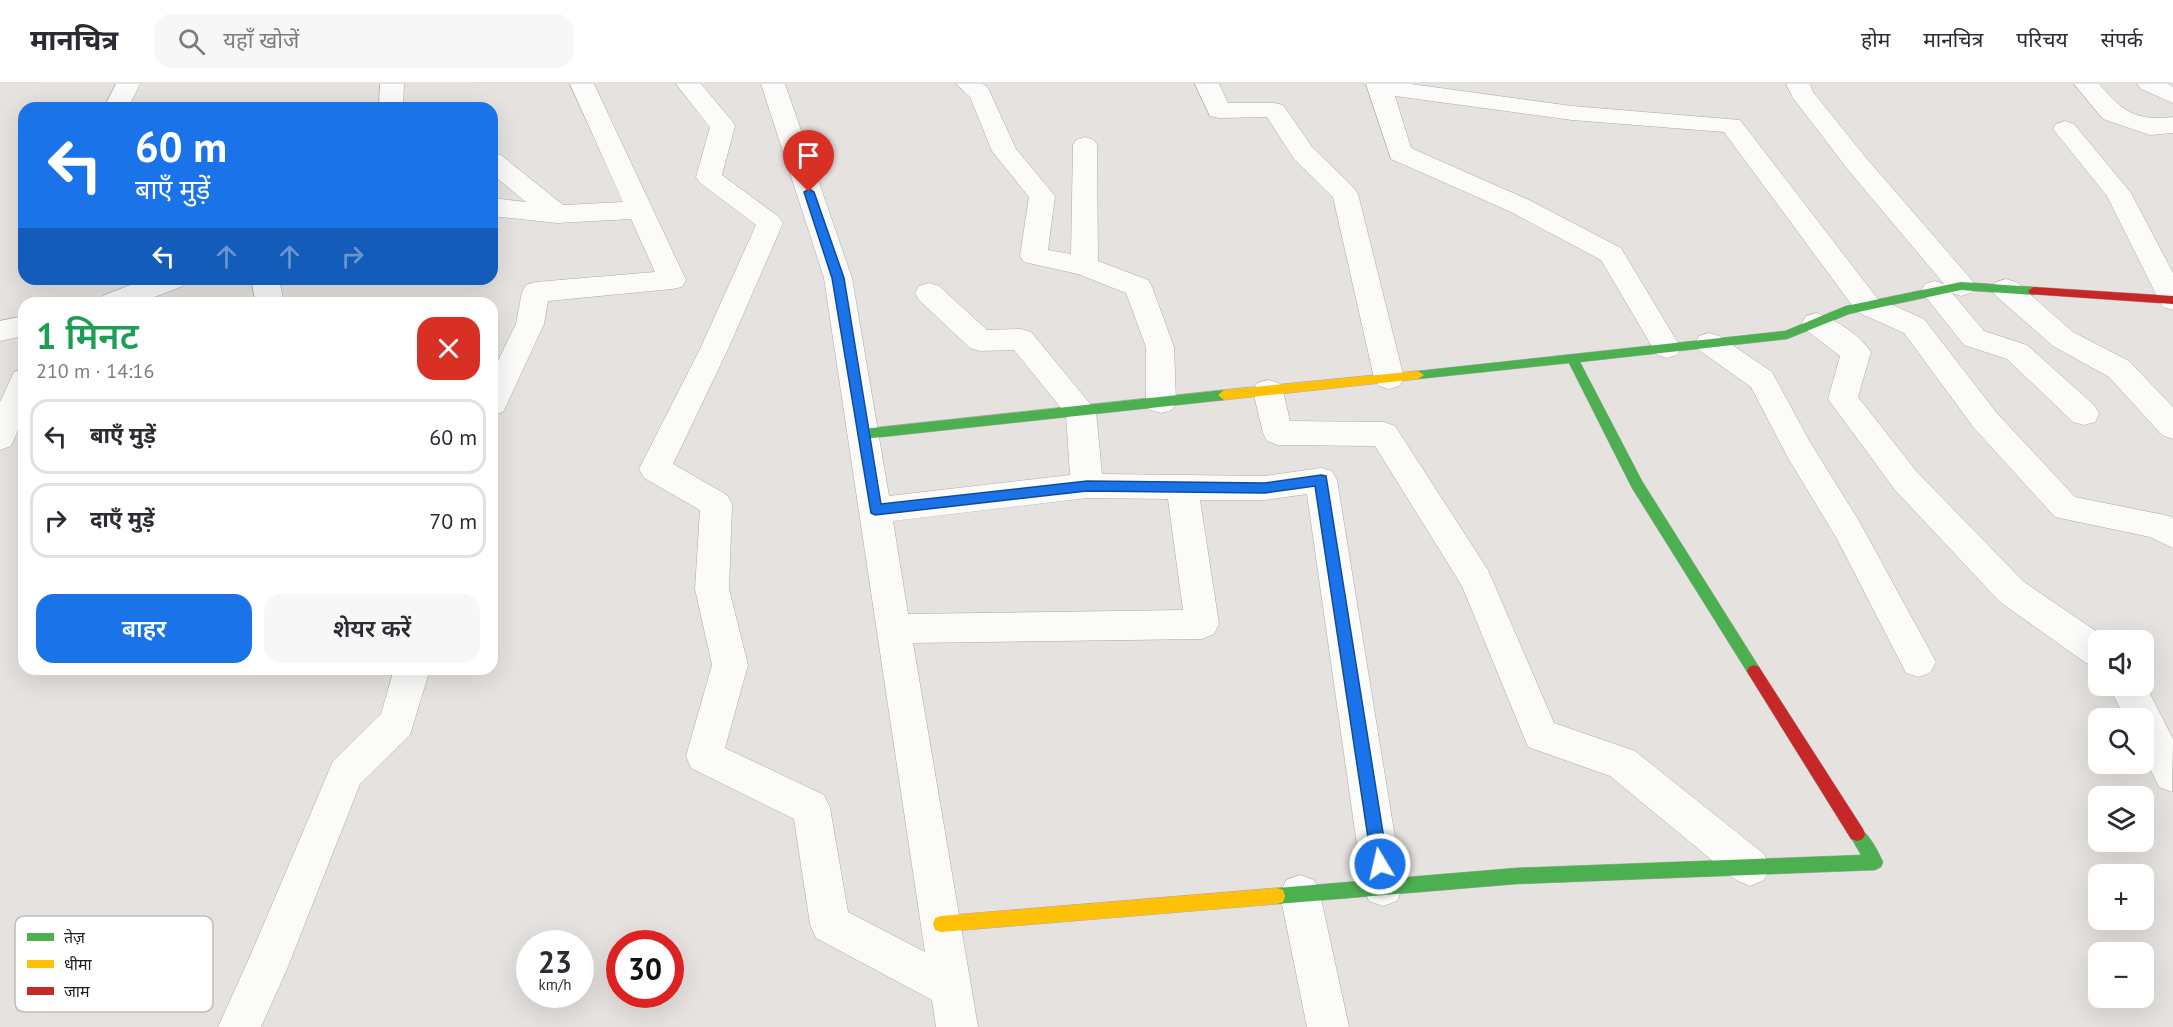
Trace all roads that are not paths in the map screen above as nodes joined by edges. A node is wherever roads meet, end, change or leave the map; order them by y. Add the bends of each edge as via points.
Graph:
1 (128, 84) edge
2 (392, 84) edge
3 (582, 84) edge
4 (688, 84) edge
5 (773, 84) edge
6 (968, 84) edge
7 (1207, 84) edge
8 (1798, 84) edge
9 (2086, 84) edge
10 (2149, 84) edge
11 (1379, 86) edge
12 (2173, 96) edge
13 (119, 102) edge
14 (391, 102) edge
15 (2173, 125) edge
16 (2065, 129) dead end
17 (1085, 145) dead end
18 (498, 166) edge
19 (498, 208) edge
20 (640, 210) junction
21 (557, 214) junction
22 (1084, 266) junction
23 (158, 285) edge
24 (1948, 289) junction
25 (2006, 289) junction
26 (929, 293) dead end
27 (127, 297) edge
28 (2173, 300) edge
29 (1868, 305) junction
30 (1816, 323) junction
31 (18, 327) edge
32 (0, 331) edge
33 (1709, 343) junction
34 (1667, 348) junction
35 (1572, 358) junction
36 (1389, 378) junction
37 (498, 391) edge
38 (1268, 391) junction
39 (18, 394) edge
40 (1161, 402) junction
41 (1081, 411) junction
42 (2085, 414) dead end
43 (2173, 427) edge
44 (863, 434) junction
45 (0, 438) edge
46 (1087, 486) junction
47 (1182, 487) junction
48 (875, 510) junction
49 (2173, 536) edge
50 (894, 629) junction
51 (2088, 645) edge
52 (1918, 662) dead end
53 (410, 675) edge
54 (2132, 696) edge
55 (2172, 775) edge
56 (1750, 867) junction
57 (1383, 887) junction
58 (1300, 894) junction
59 (940, 924) junction
60 (951, 988) junction
61 (239, 1027) edge
62 (957, 1027) edge
63 (1328, 1027) edge

1 - 13 street
2 - 14 street
3 - 20 street
4 - 60 street via 723,126 709,177 770,223 655,469 716,504 712,589 730,664 704,756 811,808 830,924
5 - 44 street via 838,278
6 - 22 street via 981,93 1005,151 1042,196 1034,256
7 - 36 street via 1218,111 1274,110 1303,153 1345,194
8 - 24 street
9 - 15 street via 2112,114 2150,127
10 - 12 street
11 - 29 street via 1572,113 1731,125
11 - 34 street via 1400,153 1521,206 1611,254
16 - 28 street via 2118,193
17 - 22 street
18 - 21 street
19 - 21 street
20 - 21 street
20 - 37 street via 672,280 536,292 530,324
22 - 40 street via 1138,287 1160,348
23 - 27 street
24 - 25 street
24 - 29 street
24 - 42 street via 1974,338 2017,352
25 - 28 street
25 - 43 street via 2063,339 2119,369
26 - 41 street via 980,341 1021,339
29 - 30 street
29 - 49 street via 1914,326 1985,420 2066,508 2158,525
30 - 33 street via 1787,335
30 - 51 street via 1856,352 1843,399 1906,481 2012,592
31 - 32 street
33 - 34 street
33 - 52 street via 1762,380
34 - 35 street
35 - 36 street
35 - 56 street via 1637,484 1875,862
36 - 38 street
38 - 40 street
38 - 56 street via 1278,433 1384,434 1476,580 1541,735 1622,763
39 - 45 street
40 - 41 street
41 - 44 street
41 - 46 street
44 - 48 street
46 - 47 street
46 - 48 street
47 - 50 street via 1202,624
47 - 57 street via 1265,488 1321,480
48 - 50 street
50 - 59 street
53 - 61 street via 397,723 346,773
54 - 55 street
56 - 57 street via 1516,876
57 - 58 street
58 - 59 street
58 - 63 street
59 - 60 street
60 - 62 street

